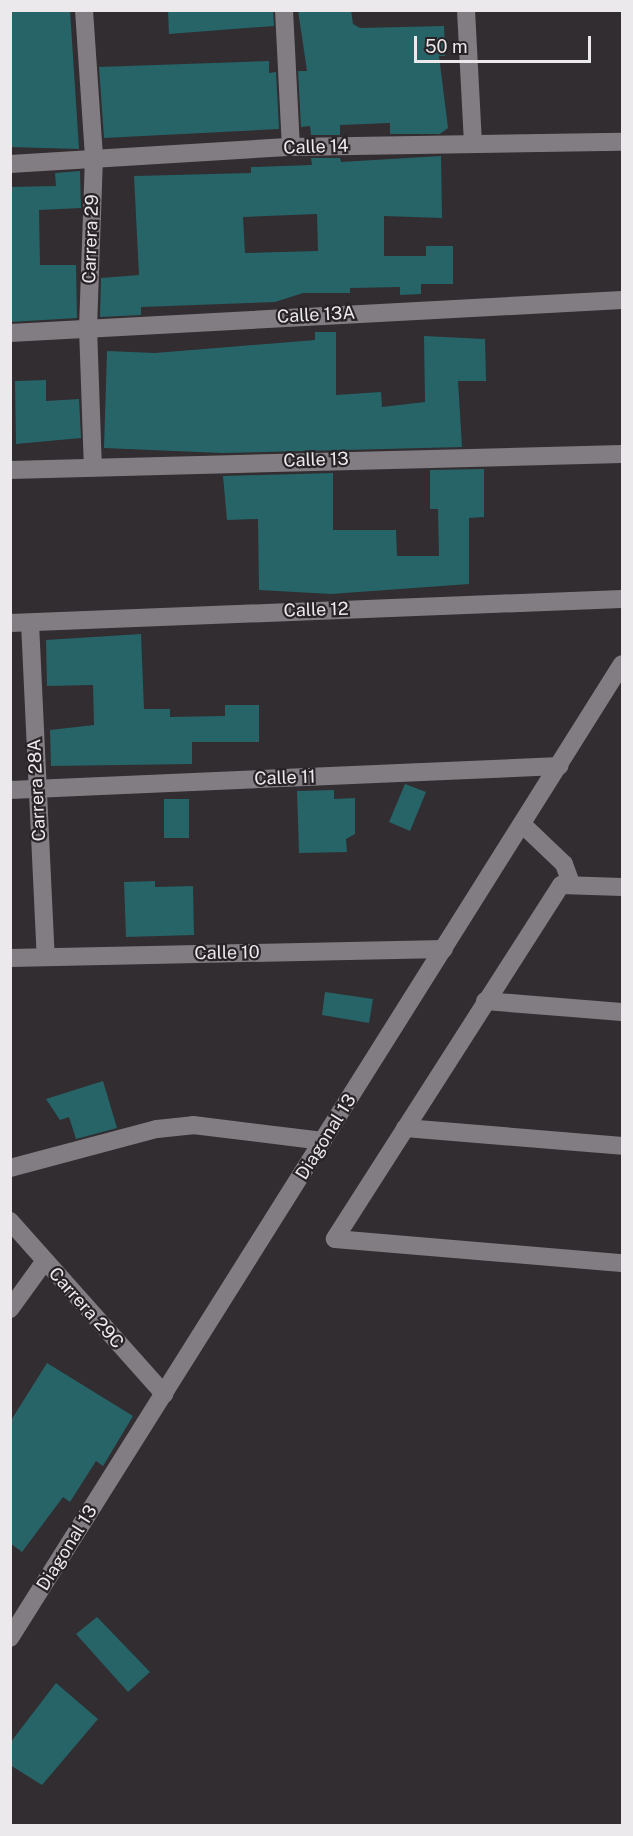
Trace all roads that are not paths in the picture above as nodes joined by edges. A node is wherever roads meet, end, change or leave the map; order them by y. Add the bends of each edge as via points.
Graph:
1 (84, 10) edge
2 (284, 10) edge
3 (466, 10) edge
4 (622, 142) edge
5 (473, 143) junction
6 (291, 147) junction
7 (94, 157) junction
8 (10, 164) edge
9 (622, 300) edge
10 (88, 327) junction
11 (10, 333) edge
12 (622, 454) edge
13 (93, 467) junction
14 (10, 470) edge
15 (622, 599) edge
16 (10, 623) edge
17 (30, 623) junction
18 (622, 664) edge
19 (559, 766) junction
20 (37, 789) junction
21 (10, 790) edge
22 (522, 824) junction
23 (571, 883) junction
24 (622, 886) edge
25 (444, 949) junction
26 (46, 957) junction
27 (10, 958) edge
28 (485, 1001) junction
29 (622, 1012) edge
30 (405, 1128) junction
31 (323, 1141) junction
32 (622, 1146) edge
33 (10, 1168) edge
34 (10, 1221) edge
35 (44, 1262) junction
36 (622, 1263) edge
37 (10, 1309) edge
38 (164, 1394) junction
39 (10, 1638) edge

1 - 7 street, Carrera 29
2 - 6 street
3 - 5 street
4 - 5 street, Calle 14
5 - 6 street, Calle 14
6 - 7 street, Calle 14
7 - 8 street, Calle 14
7 - 10 street, Carrera 29
9 - 10 street, Calle 13A
10 - 11 street, Calle 13A
10 - 13 street, Carrera 29
12 - 13 street, Calle 13
13 - 14 street, Calle 13
15 - 17 street, Calle 12
16 - 17 street, Calle 12
17 - 20 street, Carrera 28A
18 - 19 street, Diagonal 13
19 - 20 street, Calle 11
19 - 22 street, Diagonal 13
20 - 21 street, Calle 11
20 - 26 street, Carrera 28A
22 - 23 street via 564,864
22 - 25 street, Diagonal 13
23 - 24 street
23 - 28 street via 552,897
25 - 26 street, Calle 10
25 - 31 street, Diagonal 13
26 - 27 street, Calle 10
28 - 29 street
28 - 30 street
30 - 32 street
30 - 36 street via 336,1239
31 - 33 street via 193,1125 157,1129
31 - 38 street, Diagonal 13
34 - 35 street, Carrera 29C
35 - 37 street
35 - 38 street, Carrera 29C
38 - 39 street, Diagonal 13

